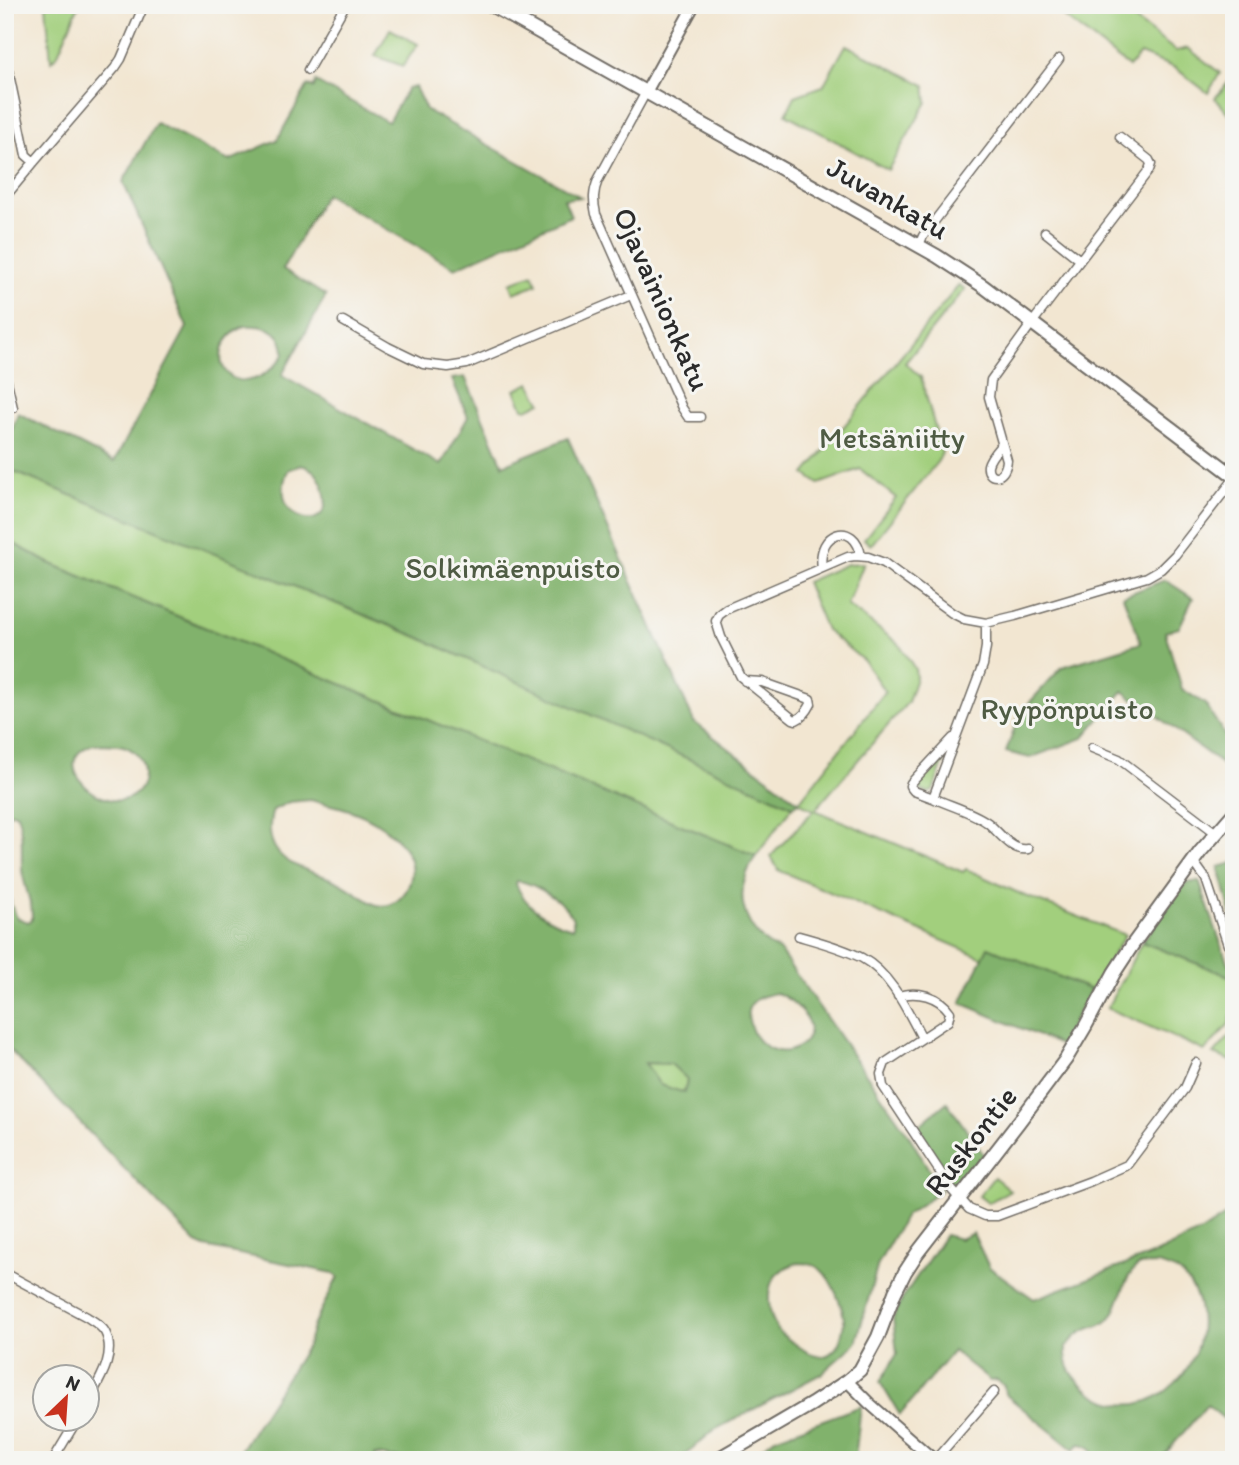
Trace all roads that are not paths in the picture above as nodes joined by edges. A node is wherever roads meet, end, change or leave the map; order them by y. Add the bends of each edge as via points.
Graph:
1 (144, 5) edge
2 (345, 5) edge
3 (491, 5) edge
4 (694, 5) edge
5 (5, 55) edge
6 (1059, 59) dead end
7 (308, 70) dead end
8 (646, 92) junction
9 (1120, 137) dead end
10 (34, 162) junction
11 (5, 197) edge
12 (1045, 232) dead end
13 (919, 245) junction
14 (1080, 260) junction
15 (631, 295) junction
16 (343, 321) dead end
17 (1032, 323) junction
18 (5, 373) edge
19 (13, 408) dead end
20 (700, 417) dead end
21 (1002, 444) dead end
22 (1234, 477) edge
23 (861, 556) junction
24 (822, 567) junction
25 (986, 623) junction
26 (745, 681) junction
27 (956, 735) junction
28 (1092, 748) dead end
29 (933, 798) junction
30 (1234, 813) edge
31 (1216, 833) junction
32 (1028, 849) dead end
33 (1193, 861) junction
34 (799, 936) dead end
35 (1234, 950) edge
36 (898, 996) junction
37 (922, 1038) junction
38 (1196, 1063) dead end
39 (959, 1198) junction
40 (5, 1273) edge
41 (102, 1375) edge
42 (847, 1381) junction
43 (994, 1392) dead end
44 (68, 1434) edge
45 (1234, 1456) edge
46 (53, 1460) edge
47 (716, 1460) edge
48 (935, 1460) edge
49 (1230, 1460) edge

1 - 10 street via 115,68
2 - 7 street
3 - 8 main road, Juvankatu
4 - 8 street, Ojavainionkatu
5 - 10 street via 26,155
6 - 13 street
8 - 13 main road, Juvankatu
8 - 15 street, Ojavainionkatu via 593,194 596,214
9 - 14 street via 1151,164
10 - 11 street
12 - 14 street
13 - 17 main road, Juvankatu
14 - 17 street
15 - 16 street via 467,364 448,367 418,362
15 - 20 street, Ojavainionkatu via 682,408 688,417
17 - 21 street via 989,387
17 - 22 main road, Juvankatu
18 - 19 street
22 - 25 street via 1161,569 1147,577
23 - 24 street
23 - 24 street via 858,544 842,533 825,543
23 - 25 street via 884,563 952,613
24 - 26 street via 719,615 716,621 721,637
25 - 27 street via 983,665
26 - 26 street via 793,719 801,718 811,704 810,699 762,682
27 - 29 street
27 - 29 street via 911,783 914,791
28 - 31 street via 1119,758
29 - 32 street via 985,821 1019,849
30 - 31 main road, Ruskontie
31 - 33 main road, Ruskontie
33 - 35 street via 1206,879 1228,945
33 - 39 main road, Ruskontie via 1122,960 1066,1059
34 - 36 street via 863,958
36 - 37 street
36 - 37 street via 909,992 929,997 950,1012 948,1021
37 - 39 street via 885,1063 883,1086
38 - 39 street via 1185,1088 1127,1165 997,1216 969,1209
39 - 42 main road, Ruskontie via 905,1272 872,1350
40 - 41 street via 98,1324 109,1354
42 - 47 main road, Ruskontie
42 - 48 street
43 - 48 street
44 - 46 street
45 - 49 street

